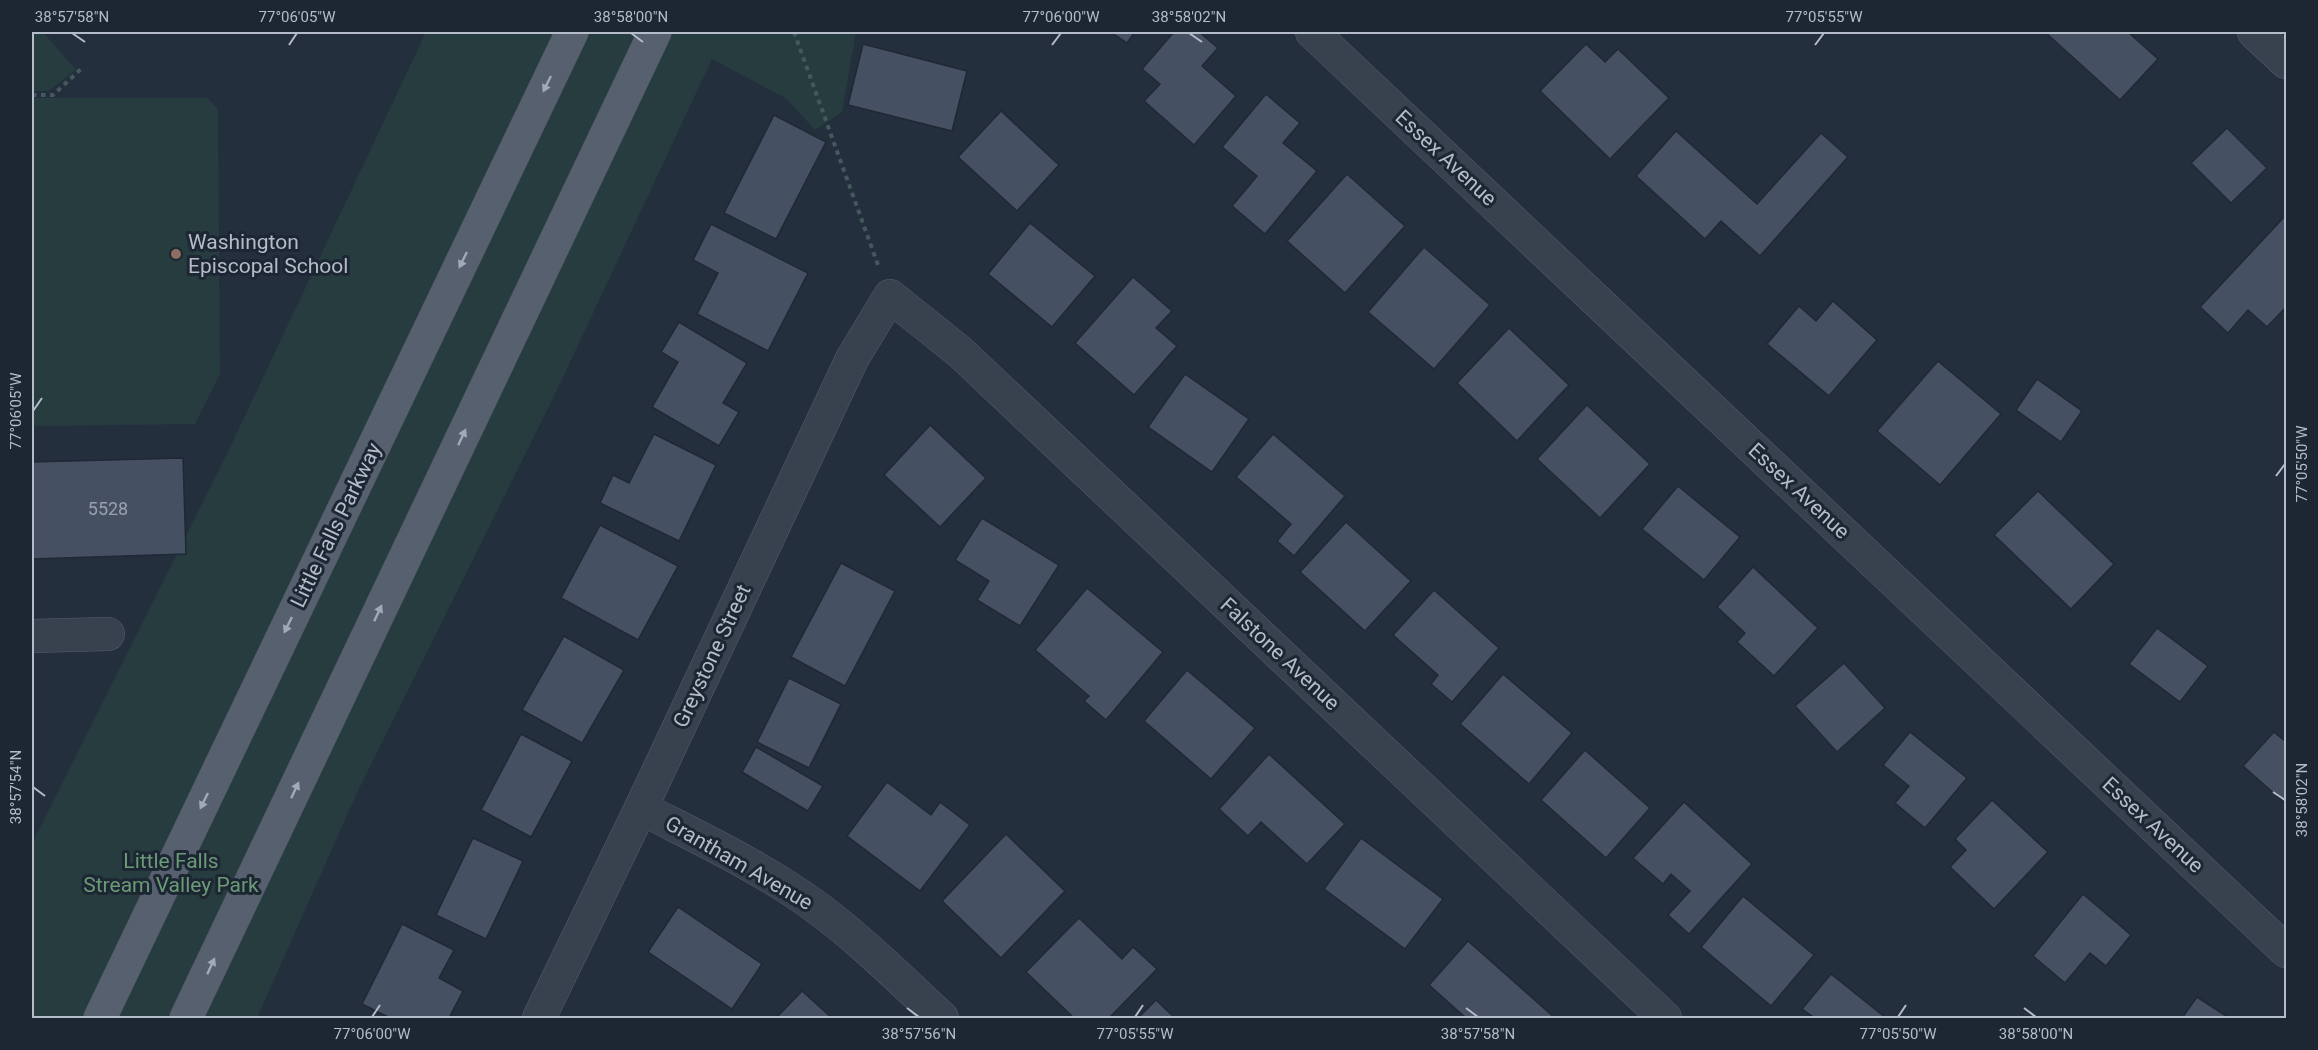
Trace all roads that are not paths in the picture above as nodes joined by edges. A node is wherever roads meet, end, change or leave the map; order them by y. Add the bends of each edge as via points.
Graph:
1 (572, 32) edge
2 (655, 32) edge
3 (1312, 32) edge
4 (2254, 32) edge
5 (2286, 62) edge
6 (890, 296) joint
7 (108, 634) dead end
8 (32, 636) edge
9 (641, 808) junction
10 (2286, 951) edge
11 (100, 1018) edge
12 (186, 1018) edge
13 (539, 1018) edge
14 (942, 1018) edge
15 (1665, 1018) edge

1 -> 11 main road, Little Falls Parkway
12 -> 2 main road
3 - 10 street, Essex Avenue
4 - 5 street
6 - 9 street, Greystone Street via 852,359
6 - 15 street, Falstone Avenue via 960,352
7 - 8 street
9 - 13 street, Greystone Street
9 - 14 street, Grantham Avenue via 763,872 811,903 856,937

